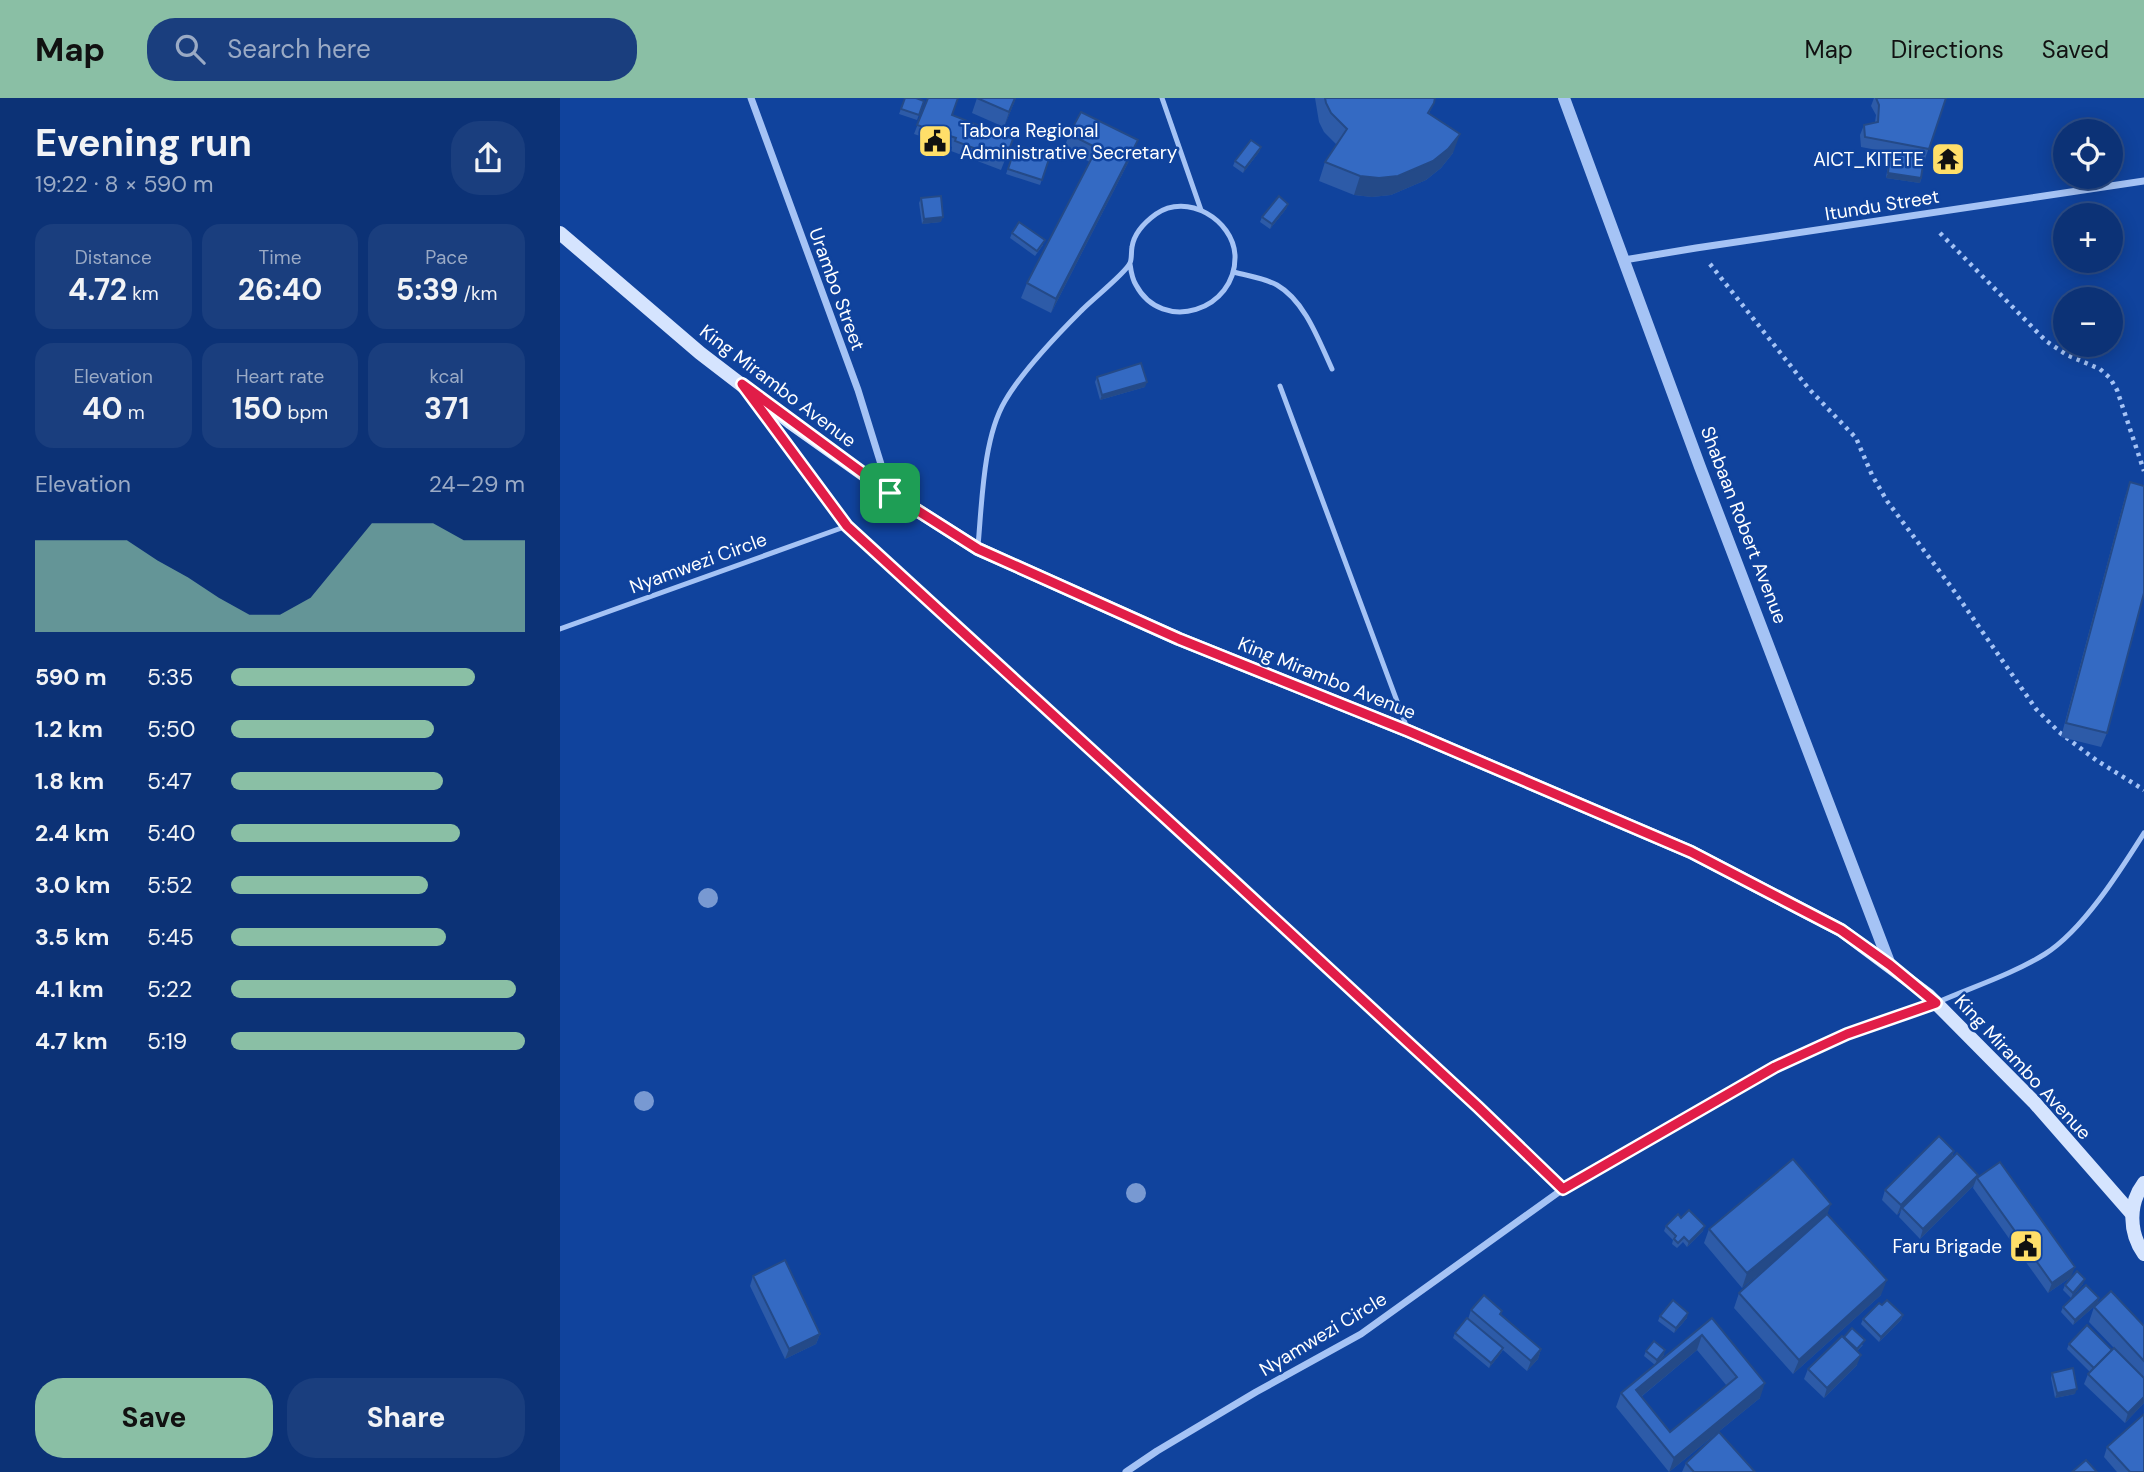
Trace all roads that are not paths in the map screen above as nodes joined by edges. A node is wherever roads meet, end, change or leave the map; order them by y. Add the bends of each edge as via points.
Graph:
1 (751, 98) edge
2 (1162, 98) edge
3 (1564, 98) edge
4 (2144, 181) edge
5 (1201, 210) junction
6 (560, 233) edge
7 (1625, 260) junction
8 (1130, 264) junction
9 (1234, 272) junction
10 (1332, 369) dead end
11 (742, 384) junction
12 (1280, 386) dead end
13 (890, 493) junction
14 (847, 526) junction
15 (978, 549) junction
16 (560, 629) edge
17 (1408, 731) junction
18 (2144, 833) edge
19 (1890, 965) junction
20 (1936, 1003) junction
21 (2144, 1183) edge
22 (1563, 1189) junction
23 (2132, 1214) junction
24 (2144, 1254) edge
25 (1126, 1472) edge

1 - 13 street, Urambo Street via 858,390
2 - 5 lane
3 - 7 street, Shabaan Robert Avenue
4 - 7 street, Itundu Street
5 - 8 lane via 1180,206 1151,218 1132,243
5 - 9 lane via 1217,219 1229,234
6 - 11 main road, King Mirambo Avenue
7 - 19 street, Shabaan Robert Avenue
8 - 9 lane via 1135,284 1149,301 1168,310 1189,312 1209,305 1225,291
8 - 15 lane via 1043,351 1004,401 985,470
9 - 10 lane via 1279,286 1305,317
11 - 13 main road, King Mirambo Avenue
11 - 14 street
12 - 17 lane
13 - 15 main road, King Mirambo Avenue
14 - 16 lane, Nyamwezi Circle
14 - 22 street
15 - 17 main road, King Mirambo Avenue via 1179,639
17 - 19 main road, King Mirambo Avenue via 1691,852 1841,930
18 - 20 lane via 2095,904 2048,953
19 - 20 main road, King Mirambo Avenue
20 - 22 street, Nyamwezi Circle via 1847,1034 1775,1067
20 - 23 main road, King Mirambo Avenue via 2034,1102
21 - 23 main road
22 - 25 street, Nyamwezi Circle via 1361,1334
23 - 24 main road via 2134,1234

